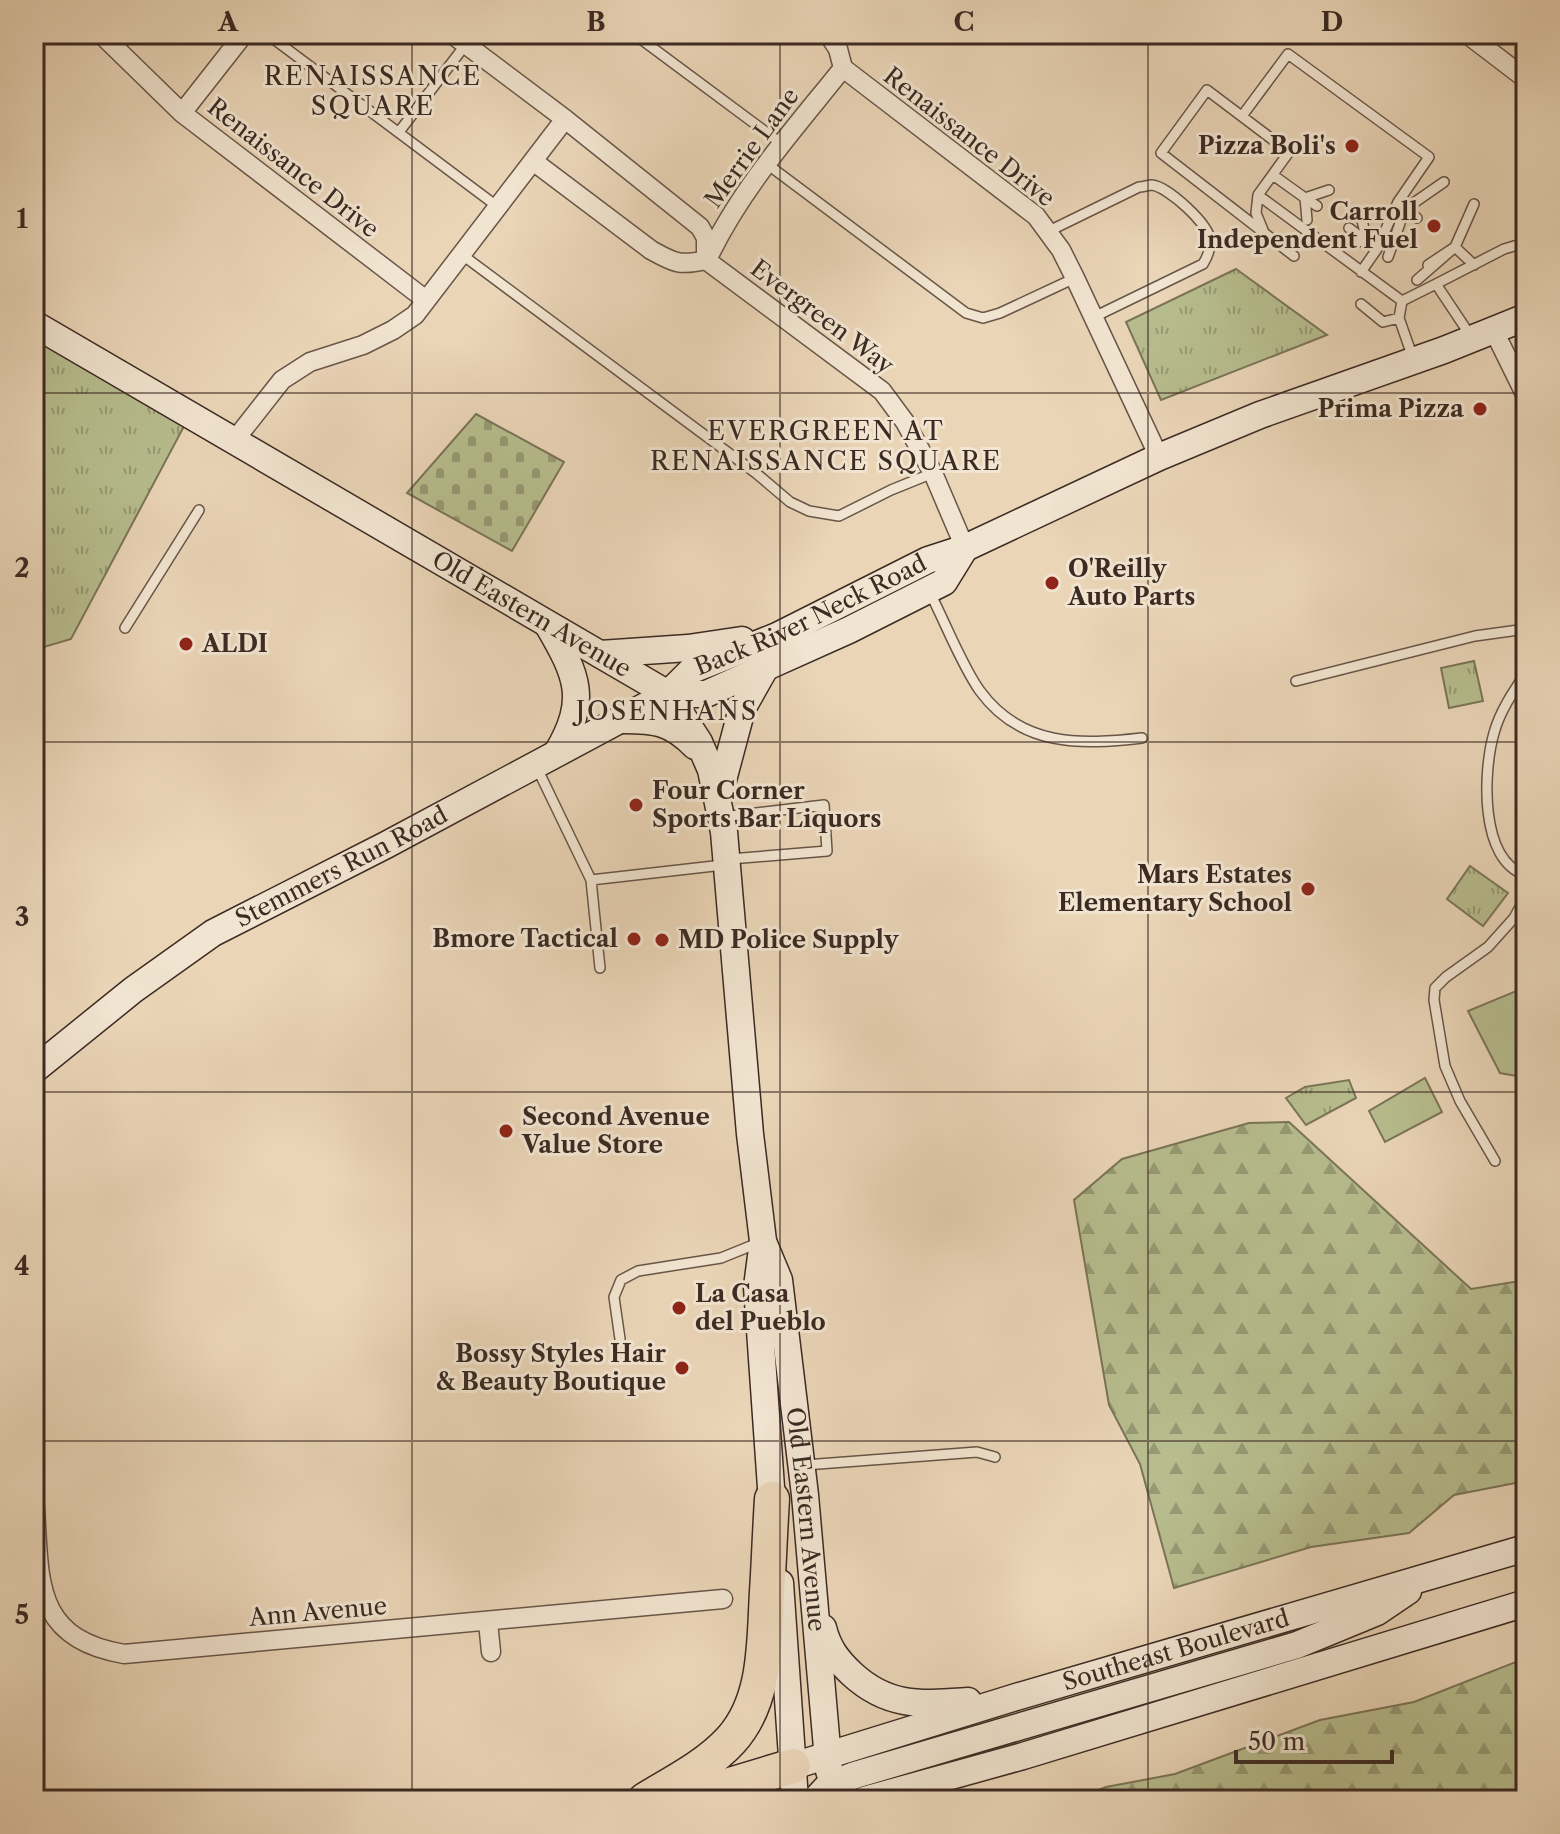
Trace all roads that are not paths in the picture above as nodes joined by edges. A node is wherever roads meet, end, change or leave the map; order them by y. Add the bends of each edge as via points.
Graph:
1 (101, 34) edge
2 (244, 34) edge
3 (267, 34) edge
4 (634, 34) edge
5 (828, 34) edge
6 (1467, 34) edge
7 (459, 39) edge
8 (843, 68) junction
9 (1526, 79) edge
10 (182, 113) junction
11 (1242, 116) junction
12 (565, 119) junction
13 (399, 132) junction
14 (782, 144) junction
15 (533, 161) junction
16 (767, 164) junction
17 (1273, 175) junction
18 (1444, 182) dead end
19 (1329, 190) dead end
20 (1258, 195) junction
21 (1434, 195) dead end
22 (1305, 198) junction
23 (1474, 204) dead end
24 (1402, 205) junction
25 (1317, 206) dead end
26 (498, 207) junction
27 (1360, 212) dead end
28 (1417, 218) dead end
29 (1463, 218) dead end
30 (1307, 220) dead end
31 (1349, 228) dead end
32 (1049, 231) junction
33 (1263, 232) junction
34 (1367, 241) junction
35 (1445, 242) dead end
36 (1338, 243) dead end
37 (1399, 243) dead end
38 (1455, 247) junction
39 (1377, 249) junction
40 (1526, 251) edge
41 (461, 254) junction
42 (1294, 256) dead end
43 (1388, 257) dead end
44 (706, 260) junction
45 (1428, 265) dead end
46 (1474, 265) junction
47 (1361, 272) junction
48 (1075, 278) junction
49 (1417, 280) dead end
50 (1436, 284) junction
51 (426, 300) junction
52 (1402, 301) junction
53 (1361, 304) dead end
54 (1094, 317) junction
55 (1526, 317) edge
56 (1399, 318) junction
57 (34, 324) edge
58 (1484, 335) junction
59 (1414, 361) junction
60 (1526, 396) edge
61 (234, 441) junction
62 (1159, 457) junction
63 (933, 473) junction
64 (199, 510) dead end
65 (965, 548) junction
66 (929, 590) junction
67 (548, 625) junction
68 (125, 628) dead end
69 (1526, 629) edge
70 (777, 636) junction
71 (600, 654) junction
72 (764, 670) junction
73 (1526, 673) edge
74 (1296, 681) dead end
75 (668, 694) junction
76 (619, 720) junction
77 (1142, 738) dead end
78 (705, 755) junction
79 (546, 759) junction
80 (720, 806) junction
81 (727, 862) junction
82 (1526, 875) edge
83 (591, 880) junction
84 (1526, 896) edge
85 (600, 968) dead end
86 (34, 1070) edge
87 (1495, 1161) dead end
88 (763, 1241) junction
89 (620, 1339) dead end
90 (995, 1457) dead end
91 (801, 1466) junction
92 (34, 1496) edge
93 (772, 1499) junction
94 (1526, 1548) edge
95 (1431, 1576) junction
96 (812, 1586) junction
97 (723, 1599) dead end
98 (1526, 1603) edge
99 (488, 1622) junction
100 (491, 1652) dead end
101 (1016, 1697) junction
102 (828, 1755) junction
103 (1023, 1756) junction
104 (793, 1766) junction
105 (825, 1795) edge
106 (645, 1800) edge
107 (680, 1800) edge
108 (795, 1800) edge
109 (864, 1800) edge
110 (923, 1800) edge

1 - 10 street, Renaissance Drive
2 - 10 street
3 - 13 lane
4 - 14 lane
5 - 8 street, Renaissance Drive
6 - 9 street
7 - 12 street
7 - 13 lane
8 - 14 street, Merrie Lane
8 - 32 street, Renaissance Drive
10 - 51 street, Renaissance Drive
11 - 17 lane via 1289,152
11 - 24 lane via 1288,54 1429,157
11 - 33 lane via 1207,90 1161,153
12 - 15 street
12 - 44 street via 700,227
13 - 26 lane
14 - 16 street, Merrie Lane
15 - 26 street
15 - 44 street via 651,250 684,265
16 - 44 street, Merrie Lane
16 - 48 lane via 966,313 983,318 1000,313
17 - 20 lane
17 - 22 lane
18 - 24 lane
19 - 22 lane
20 - 33 lane via 1256,213
20 - 47 lane
21 - 24 lane
22 - 25 lane
22 - 30 lane
23 - 38 lane
24 - 28 lane
24 - 37 lane
24 - 39 lane
24 - 43 lane
26 - 41 street
27 - 34 lane
29 - 38 lane
31 - 34 lane
32 - 48 street, Renaissance Drive
32 - 54 lane via 1152,185 1201,221 1211,238 1203,264
33 - 42 lane
34 - 36 lane
34 - 39 lane
35 - 38 lane
38 - 45 lane
38 - 46 lane
38 - 49 lane
39 - 47 lane
40 - 46 lane via 1521,244
41 - 51 street
41 - 63 lane via 790,502 809,511 839,516
44 - 63 street, Evergreen Way via 882,391
46 - 50 lane
47 - 52 lane
48 - 54 street, Renaissance Drive
50 - 52 lane
50 - 58 lane
51 - 61 street via 393,330 310,362 282,380
52 - 56 lane
53 - 56 lane via 1383,322
54 - 62 street, Renaissance Drive
55 - 58 street, Back River Neck Road
56 - 59 lane
57 - 61 street, Old Eastern Avenue
58 - 59 street, Back River Neck Road
58 - 60 street
59 - 62 street, Back River Neck Road
61 - 67 street, Old Eastern Avenue
62 - 65 street, Back River Neck Road
63 - 65 street, Evergreen Way
64 - 68 lane
65 - 66 street, Back River Neck Road via 944,582
65 - 70 street, Back River Neck Road via 928,560
66 - 72 street, Back River Neck Road
66 - 77 lane via 979,689 995,709 1060,741
67 - 71 street, Old Eastern Avenue
67 - 79 street via 572,666 577,688 566,737
69 - 74 lane via 1475,636
70 - 71 street
70 - 75 street, Back River Neck Road via 692,670
71 - 75 street, Old Eastern Avenue
72 - 75 street, Back River Neck Road via 706,694
72 - 80 street via 742,709
73 - 82 lane via 1502,709 1493,735 1487,796 1491,830 1505,862
75 - 76 street, Stemmers Run Road
75 - 78 street, Old Eastern Avenue
76 - 78 street via 669,725
76 - 79 street, Stemmers Run Road
78 - 80 street, Old Eastern Avenue
79 - 83 lane
79 - 86 street, Stemmers Run Road via 213,933
80 - 81 street, Old Eastern Avenue
80 - 81 lane via 824,805 827,851
81 - 83 lane
81 - 88 street, Old Eastern Avenue
83 - 85 lane
84 - 87 lane via 1488,947 1435,988 1445,1066
88 - 89 lane via 721,1258 638,1271 621,1280 614,1297
88 - 91 street, Old Eastern Avenue via 779,1280
88 - 93 street, Old Eastern Avenue via 757,1287
90 - 91 lane via 977,1452
91 - 96 street, Old Eastern Avenue
92 - 99 street, Ann Avenue via 42,1592 68,1633 98,1650 147,1653
93 - 104 street, Old Eastern Avenue
93 - 106 highway via 764,1652 752,1707 716,1755
94 - 95 street, Southeast Boulevard
95 - 101 street, Southeast Boulevard
95 - 105 street via 1377,1612 1297,1645 855,1775
96 - 101 street via 828,1646 873,1692 928,1704
96 - 102 street, Old Eastern Avenue
97 - 99 street, Ann Avenue
98 - 103 street
99 - 100 street
101 - 102 street, Southeast Boulevard
102 - 104 street, Southeast Boulevard
102 - 105 street, Old Eastern Avenue
103 - 109 street
103 - 110 street
104 - 107 highway
104 - 108 street, Old Eastern Avenue

